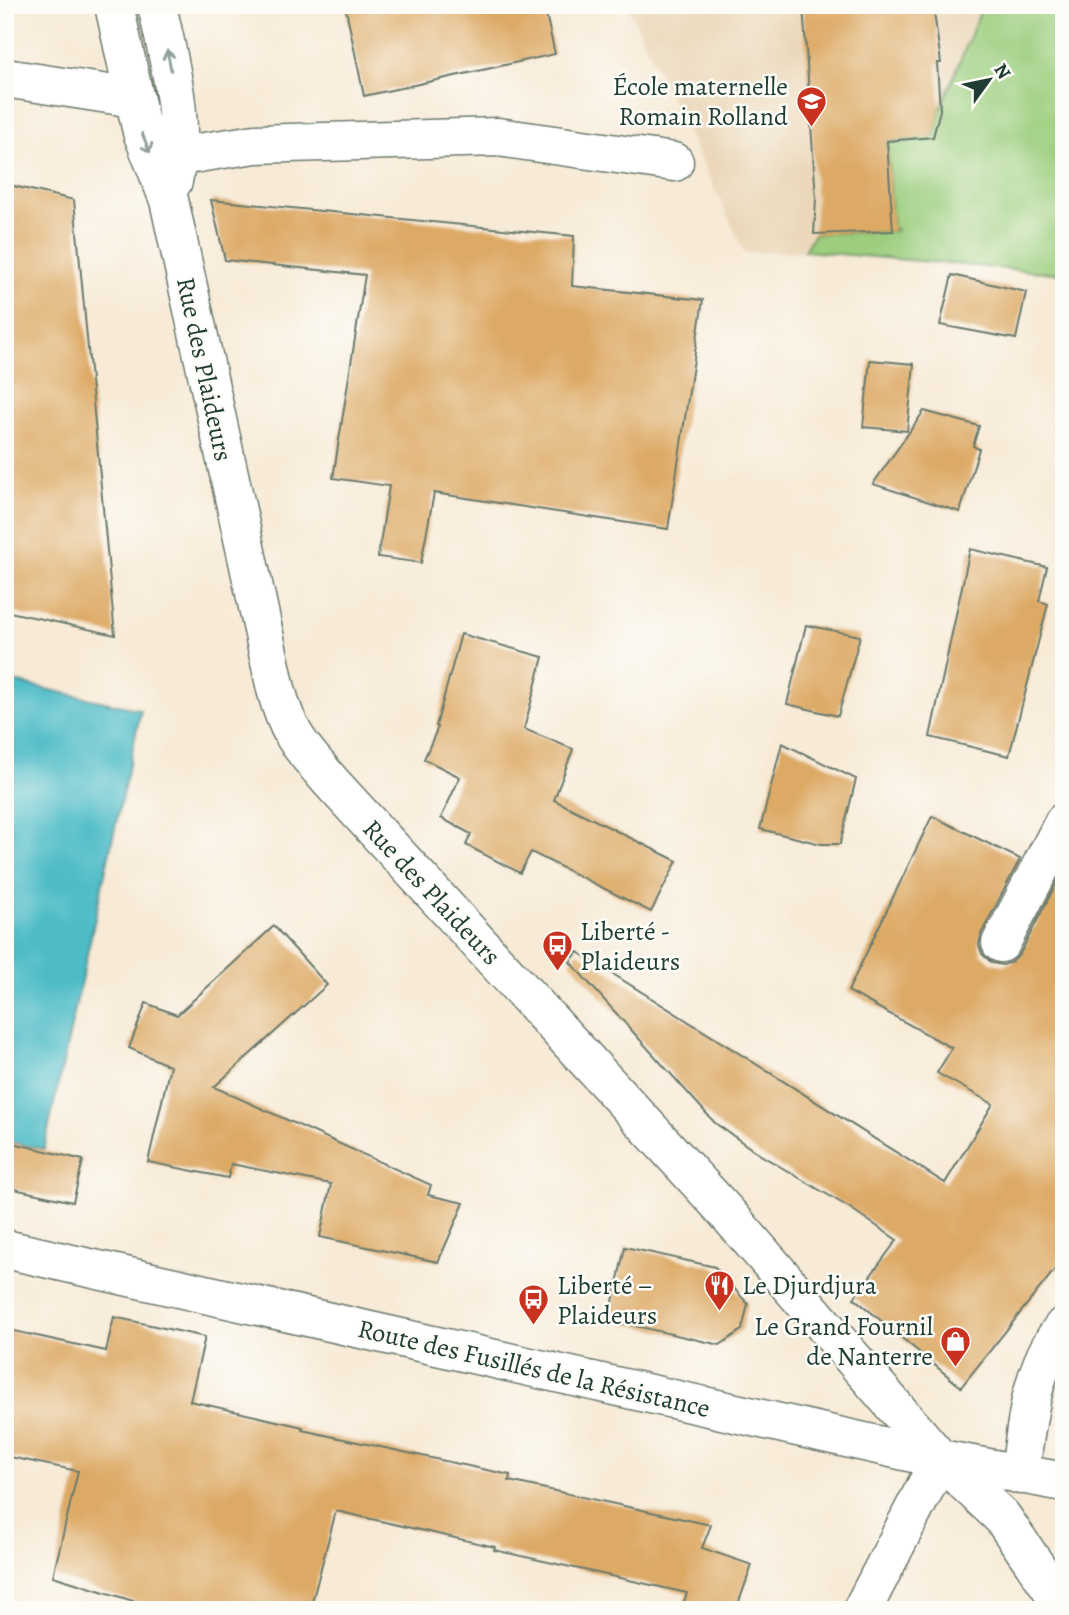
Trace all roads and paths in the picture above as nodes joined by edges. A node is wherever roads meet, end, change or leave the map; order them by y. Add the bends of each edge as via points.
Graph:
1 (114, 5) edge
2 (157, 5) edge
3 (5, 78) edge
4 (134, 98) junction
5 (179, 156) junction
6 (674, 162) dead end
7 (169, 200) junction
8 (1064, 822) edge
9 (1001, 943) dead end
10 (5, 1249) edge
11 (1064, 1326) edge
12 (940, 1459) junction
13 (1020, 1475) junction
14 (1064, 1482) edge
15 (1064, 1607) edge
16 (862, 1610) edge

1 - 4 street, Rue des Plaideurs
5 -> 2 street, Rue des Plaideurs via 178,113
3 - 4 street
4 -> 7 street, Rue des Plaideurs
5 - 6 street via 255,144 498,137
5 - 7 street, Rue des Plaideurs
7 - 12 street, Rue des Plaideurs via 276,689 291,734 726,1212
8 - 9 street
10 - 12 street, Route des Fusillés de la Résistance
11 - 13 street via 1051,1342 1028,1407
12 - 13 street, Route des Fusillés de la Résistance
12 - 15 street, Rue des Plaideurs via 1002,1517
12 - 16 street
13 - 14 street, Route des Fusillés de la Résistance

